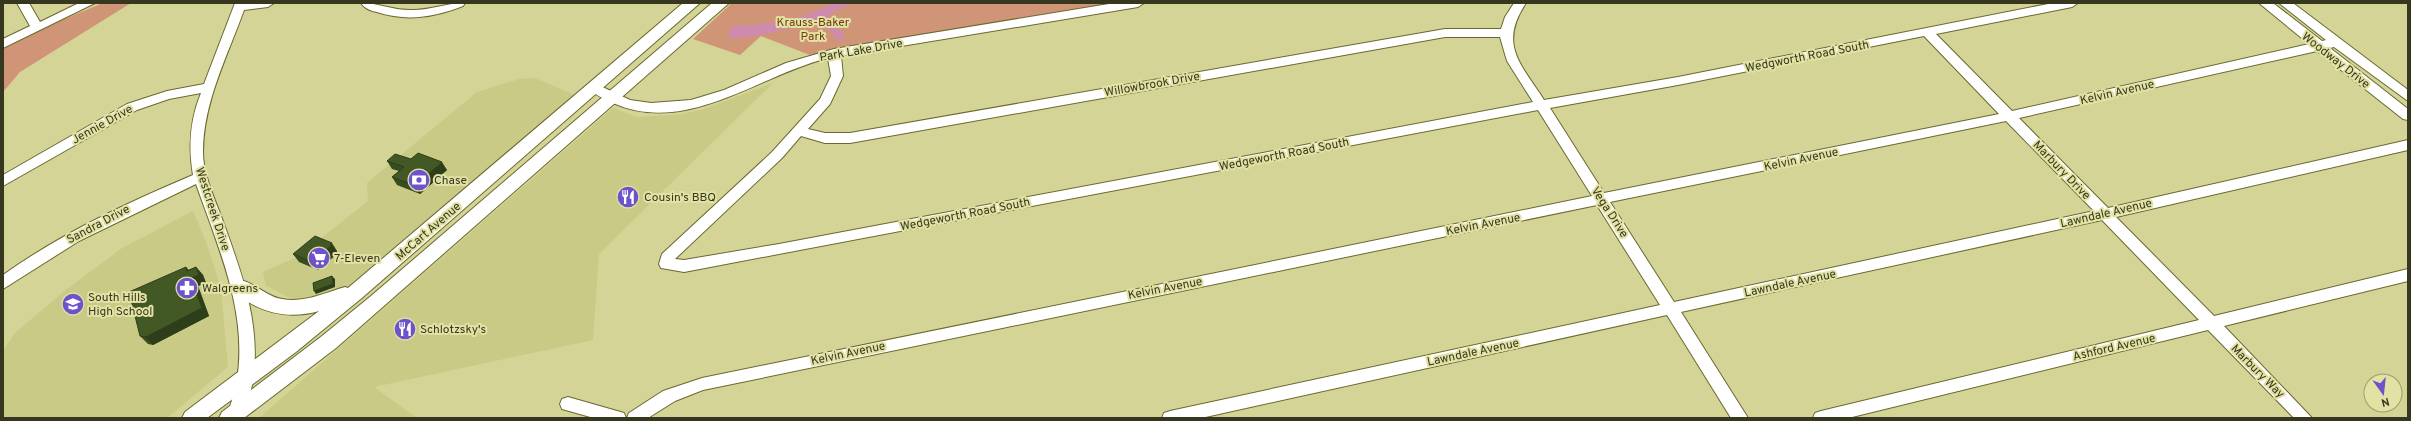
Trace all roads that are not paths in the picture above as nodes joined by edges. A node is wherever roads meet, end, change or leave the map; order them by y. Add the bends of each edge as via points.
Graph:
1 (24, 3) edge
2 (89, 3) edge
3 (268, 3) edge
4 (367, 3) edge
5 (459, 3) edge
6 (692, 3) edge
7 (721, 3) edge
8 (1138, 3) edge
9 (1520, 3) edge
10 (2072, 3) edge
11 (2265, 3) edge
12 (2286, 3) edge
13 (240, 5) edge
14 (37, 27) junction
15 (1505, 33) junction
16 (1928, 33) junction
17 (2337, 42) junction
18 (3, 44) edge
19 (2318, 46) junction
20 (834, 53) junction
21 (209, 86) junction
22 (594, 87) junction
23 (613, 97) junction
24 (2408, 97) edge
25 (1541, 106) junction
26 (2009, 116) junction
27 (2408, 116) edge
28 (800, 131) junction
29 (2408, 145) edge
30 (200, 177) junction
31 (3, 181) edge
32 (1602, 200) junction
33 (453, 209) junction
34 (2105, 214) junction
35 (476, 217) junction
36 (2408, 275) edge
37 (369, 281) junction
38 (3, 283) edge
39 (238, 286) junction
40 (1671, 310) junction
41 (2212, 324) junction
42 (245, 377) junction
43 (568, 404) dead end
44 (233, 416) edge
45 (192, 418) edge
46 (618, 418) edge
47 (635, 418) edge
48 (1170, 418) edge
49 (1740, 418) edge
50 (1820, 418) edge
51 (2304, 418) edge

1 - 14 street
2 - 14 street
3 - 13 street
4 - 5 street via 377,9 404,14 426,13
6 - 22 main road, McCart Avenue
7 - 23 main road, McCart Avenue
8 - 20 street, Park Lake Drive
9 - 15 street via 1508,20
10 - 16 street, Wedgworth Road South
11 - 19 street, Woodway Drive
12 - 17 street, Woodway Drive
13 - 21 street, Westcreek Drive
14 - 18 street
15 - 25 street, Vega Drive via 1507,48 1513,61
15 - 28 street, Willowbrook Drive via 1445,33 850,138 825,138
16 - 25 street, Wedgworth Road South
16 - 26 street, Marbury Drive
17 - 19 street, Kelvin Avenue
17 - 24 street, Woodway Drive
19 - 26 street, Kelvin Avenue
19 - 27 street, Woodway Drive
20 - 23 street, Park Lake Drive via 802,61 726,95 694,105 659,108 630,104
20 - 28 street, Wedgeworth Road South via 837,67 835,84 825,101
21 - 30 street, Westcreek Drive via 198,126 196,153
21 - 31 street, Jennie Drive via 167,95 132,107
22 - 23 street, Park Lake Drive
22 - 33 main road, McCart Avenue
23 - 35 main road, McCart Avenue
25 - 28 street, Wedgeworth Road South via 779,249 684,266 666,264 667,258
25 - 32 street, Vega Drive
26 - 32 street, Kelvin Avenue
26 - 34 street, Marbury Drive
29 - 34 street, Lawndale Avenue
30 - 38 street, Sandra Drive via 106,219 47,252
30 - 39 street, Westcreek Drive
32 - 40 street, Vega Drive
32 - 47 street, Kelvin Avenue via 702,384 669,396
33 - 35 main road
33 - 37 main road, McCart Avenue
34 - 40 street, Lawndale Avenue
34 - 41 street, Marbury Drive
35 - 44 main road, McCart Avenue via 330,342
36 - 41 street, Ashford Avenue
37 - 39 main road via 332,300 291,307 265,302
37 - 42 main road, McCart Avenue via 289,346
39 - 42 street, Westcreek Drive via 245,318
40 - 48 street, Lawndale Avenue
40 - 49 street, Vega Drive
41 - 50 street, Ashford Avenue
41 - 51 street, Marbury Way
42 - 44 street, Westcreek Drive
42 - 45 main road, McCart Avenue
43 - 46 street

